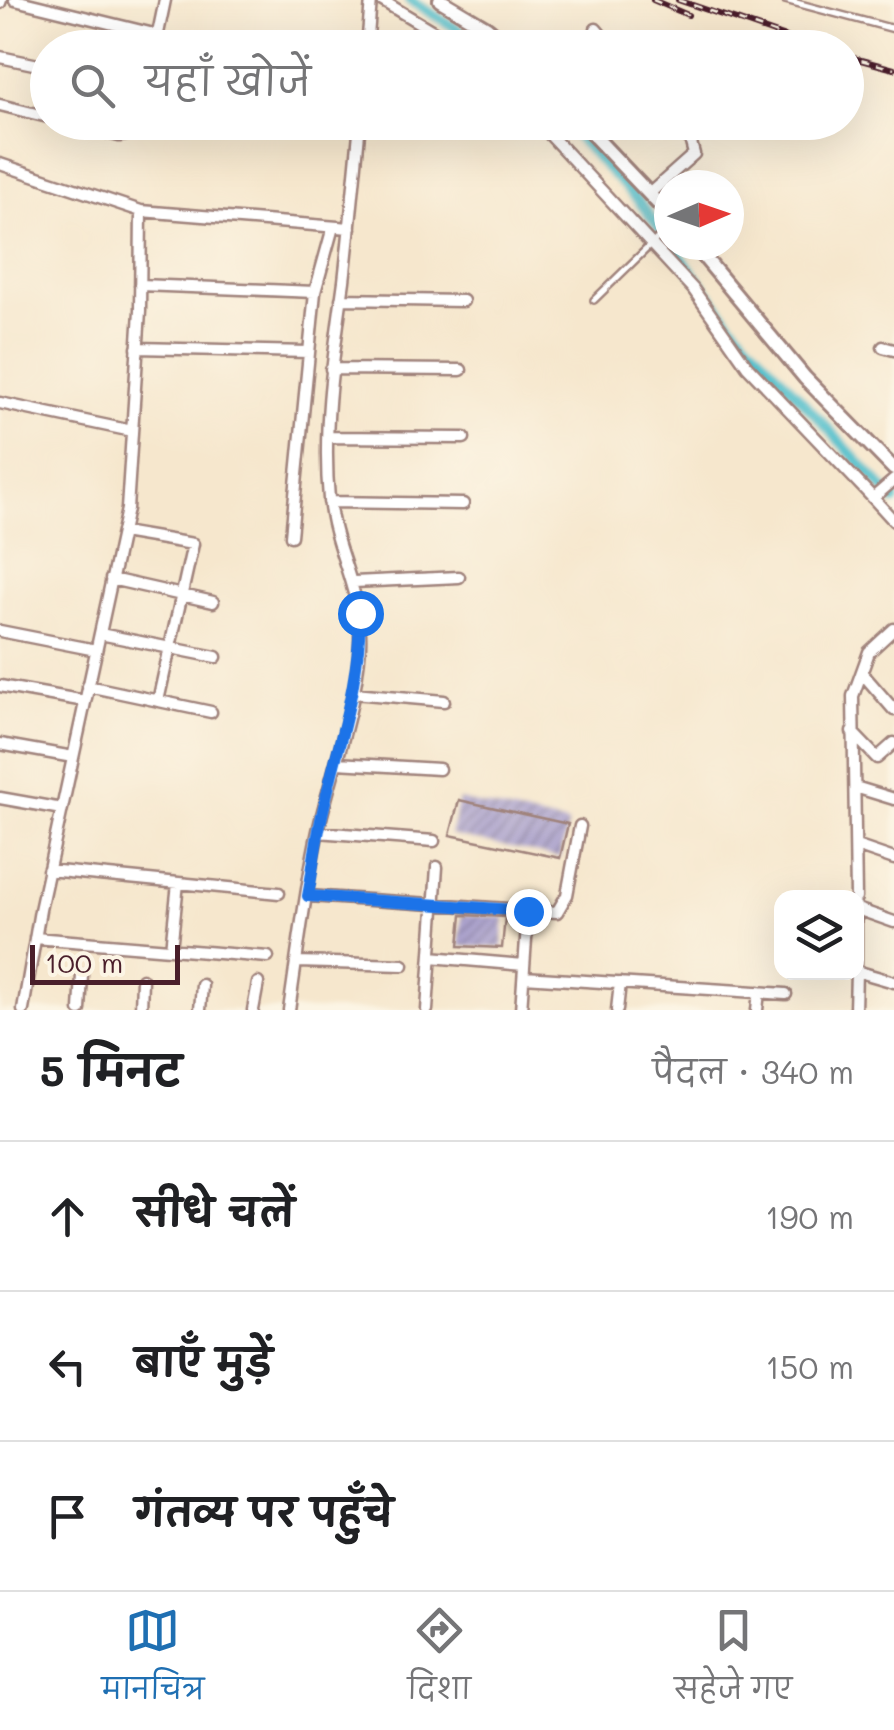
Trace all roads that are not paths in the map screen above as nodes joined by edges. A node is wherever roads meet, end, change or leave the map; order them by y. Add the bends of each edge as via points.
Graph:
1 (14, 0) edge
2 (165, 0) edge
3 (371, 0) edge
4 (380, 0) edge
5 (440, 0) edge
6 (785, 0) edge
7 (894, 29) edge
8 (137, 30) edge
9 (159, 30) edge
10 (368, 30) edge
11 (431, 30) edge
12 (490, 30) edge
13 (0, 58) edge
14 (30, 64) edge
15 (0, 105) edge
16 (30, 112) edge
17 (357, 140) edge
18 (556, 140) edge
19 (598, 140) edge
20 (690, 140) edge
21 (0, 164) edge
22 (648, 194) junction
23 (654, 200) edge
24 (141, 212) junction
25 (342, 228) junction
26 (654, 239) edge
27 (654, 241) edge
28 (671, 260) edge
29 (707, 260) edge
30 (140, 285) junction
31 (315, 292) junction
32 (341, 299) junction
33 (594, 300) dead end
34 (463, 301) dead end
35 (138, 348) junction
36 (309, 352) junction
37 (331, 369) junction
38 (461, 370) dead end
39 (0, 402) edge
40 (132, 431) junction
41 (328, 437) junction
42 (464, 438) dead end
43 (894, 469) edge
44 (894, 480) edge
45 (877, 495) junction
46 (329, 502) junction
47 (463, 504) dead end
48 (894, 521) edge
49 (122, 532) junction
50 (291, 536) dead end
51 (458, 577) dead end
52 (112, 579) junction
53 (354, 582) junction
54 (182, 594) junction
55 (213, 602) dead end
56 (894, 629) edge
57 (0, 631) edge
58 (100, 634) junction
59 (170, 646) junction
60 (96, 650) junction
61 (216, 657) dead end
62 (862, 673) junction
63 (0, 686) edge
64 (88, 686) junction
65 (354, 693) junction
66 (85, 700) junction
67 (158, 701) junction
68 (444, 701) dead end
69 (894, 710) edge
70 (211, 712) dead end
71 (852, 732) junction
72 (894, 742) edge
73 (0, 744) edge
74 (73, 757) junction
75 (337, 763) junction
76 (439, 769) dead end
77 (855, 788) junction
78 (0, 798) edge
79 (894, 799) edge
80 (62, 809) junction
81 (580, 826) dead end
82 (318, 832) junction
83 (434, 841) dead end
84 (856, 846) junction
85 (894, 859) edge
86 (436, 867) dead end
87 (48, 870) junction
88 (178, 883) junction
89 (856, 890) edge
90 (279, 893) dead end
91 (308, 896) junction
92 (434, 905) junction
93 (528, 911) junction
94 (864, 911) edge
95 (894, 922) edge
96 (35, 938) junction
97 (171, 949) junction
98 (268, 957) dead end
99 (431, 957) junction
100 (297, 962) junction
101 (403, 965) dead end
102 (524, 971) junction
103 (864, 973) edge
104 (82, 975) dead end
105 (142, 979) dead end
106 (856, 980) edge
107 (894, 982) edge
108 (258, 983) dead end
109 (620, 983) junction
110 (202, 985) dead end
111 (758, 992) junction
112 (786, 994) dead end
113 (22, 1010) edge
114 (80, 1010) edge
115 (141, 1010) edge
116 (200, 1010) edge
117 (253, 1010) edge
118 (289, 1010) edge
119 (427, 1010) edge
120 (521, 1010) edge
121 (618, 1010) edge
122 (757, 1010) edge
123 (855, 1010) edge

1 - 8 street
2 - 9 street
3 - 10 street
4 - 11 street
5 - 12 street
6 - 7 lane
13 - 14 street
15 - 16 street
17 - 25 street
18 - 26 street
19 - 22 street
20 - 22 street via 694,154
21 - 24 street
22 - 23 street
24 - 25 street
24 - 30 street
25 - 31 street
25 - 32 street
27 - 33 lane
28 - 45 street via 747,366
29 - 43 street via 805,378
30 - 31 street
30 - 35 street
31 - 36 street
32 - 34 street
32 - 37 street
35 - 36 street
35 - 40 street
36 - 50 street
37 - 38 street
37 - 41 street
39 - 40 street
40 - 49 street
41 - 42 street
41 - 46 street
44 - 45 street
45 - 48 street
46 - 47 street
46 - 53 street
49 - 52 street
49 - 54 street via 193,544
51 - 53 street
52 - 54 street
52 - 58 street
53 - 65 street via 360,613
54 - 55 street
54 - 59 street
56 - 62 street via 869,652
57 - 60 street
58 - 59 street
58 - 60 street
59 - 61 street
59 - 67 street
60 - 64 street
62 - 69 street
62 - 71 street
63 - 66 street
64 - 66 street
64 - 67 street
65 - 68 street
65 - 75 street
66 - 74 street
67 - 70 street
71 - 72 street via 877,758
71 - 77 street
73 - 74 street
74 - 80 street
75 - 76 street
75 - 82 street
77 - 79 street
77 - 84 street
78 - 80 street
80 - 87 street
81 - 93 street via 563,906
82 - 83 street
82 - 91 street
84 - 85 street
84 - 89 street
86 - 92 street
87 - 88 street
87 - 96 street
88 - 90 street
88 - 97 street
91 - 92 street
91 - 100 street
92 - 93 street
92 - 99 street
93 - 102 street
94 - 95 street
96 - 97 street
96 - 113 street
97 - 98 street
99 - 102 street
99 - 119 street
100 - 101 street
100 - 118 street
102 - 109 street
102 - 120 street
103 - 107 street
104 - 114 street
105 - 115 street
106 - 123 street
108 - 117 street
109 - 111 street
109 - 121 street
110 - 116 street
111 - 112 street
111 - 122 street

